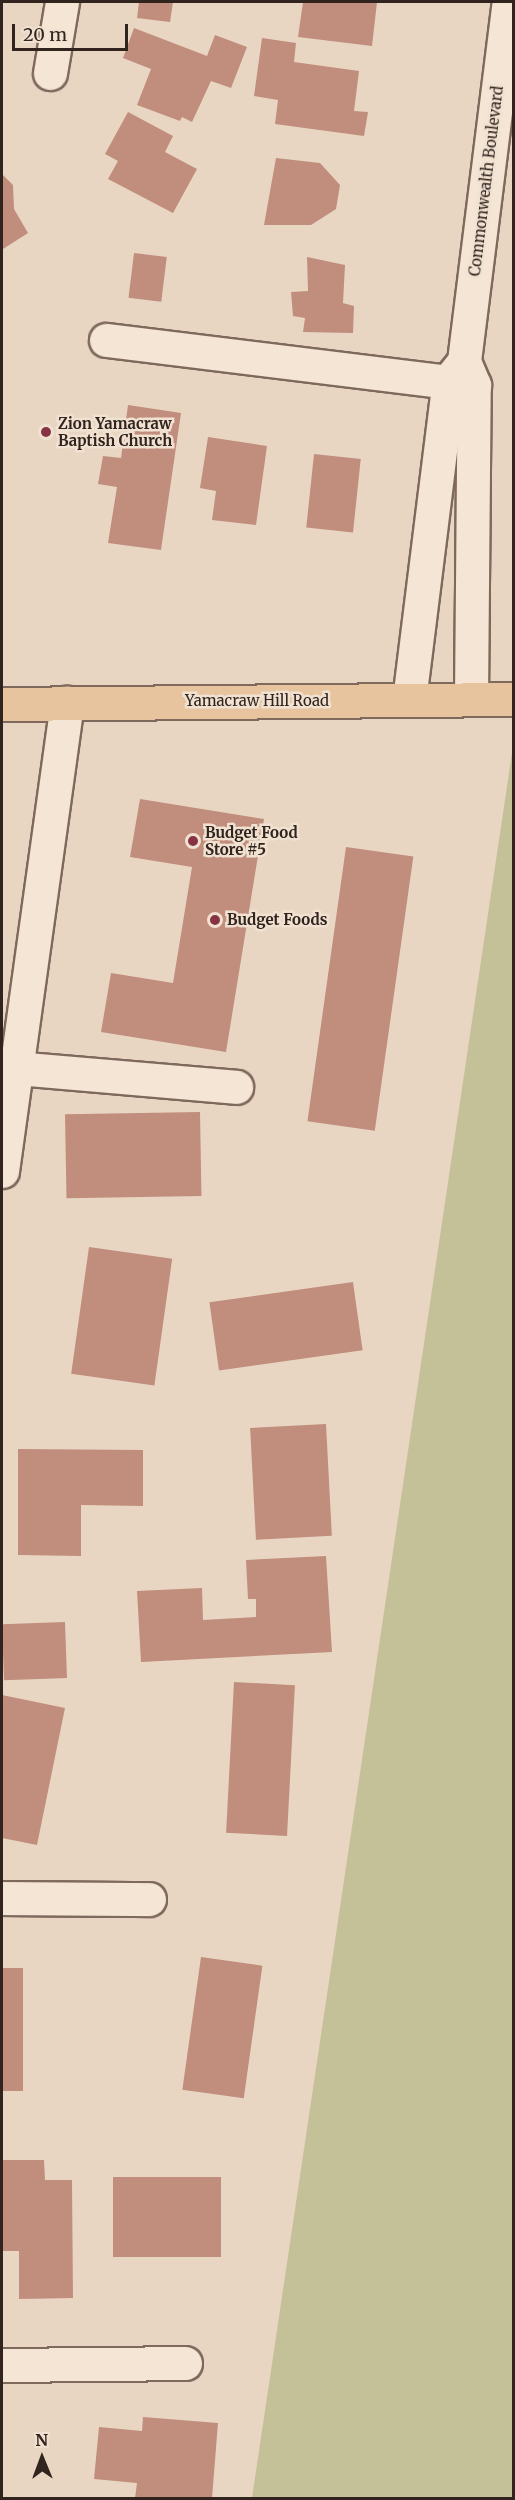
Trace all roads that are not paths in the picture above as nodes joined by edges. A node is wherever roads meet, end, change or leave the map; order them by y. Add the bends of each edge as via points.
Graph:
1 (62, 2) edge
2 (509, 2) edge
3 (50, 73) dead end
4 (502, 139) edge
5 (106, 340) dead end
6 (462, 375) junction
7 (471, 699) junction
8 (513, 699) edge
9 (409, 700) junction
10 (67, 702) junction
11 (2, 704) edge
12 (16, 1068) junction
13 (236, 1087) dead end
14 (2, 1171) edge
15 (2, 1899) edge
16 (149, 1899) dead end
17 (185, 2363) dead end
18 (2, 2365) edge

1 - 3 street
2 - 4 street, Commonwealth Boulevard
4 - 6 street, Commonwealth Boulevard
5 - 6 street
6 - 7 street, Commonwealth Boulevard
6 - 9 street, Commonwealth Boulevard
7 - 8 main road, Yamacraw Hill Road
7 - 9 main road, Yamacraw Hill Road
9 - 10 main road, Yamacraw Hill Road
10 - 11 main road, Yamacraw Hill Road
10 - 12 street
12 - 13 street
12 - 14 street
15 - 16 street
17 - 18 street

